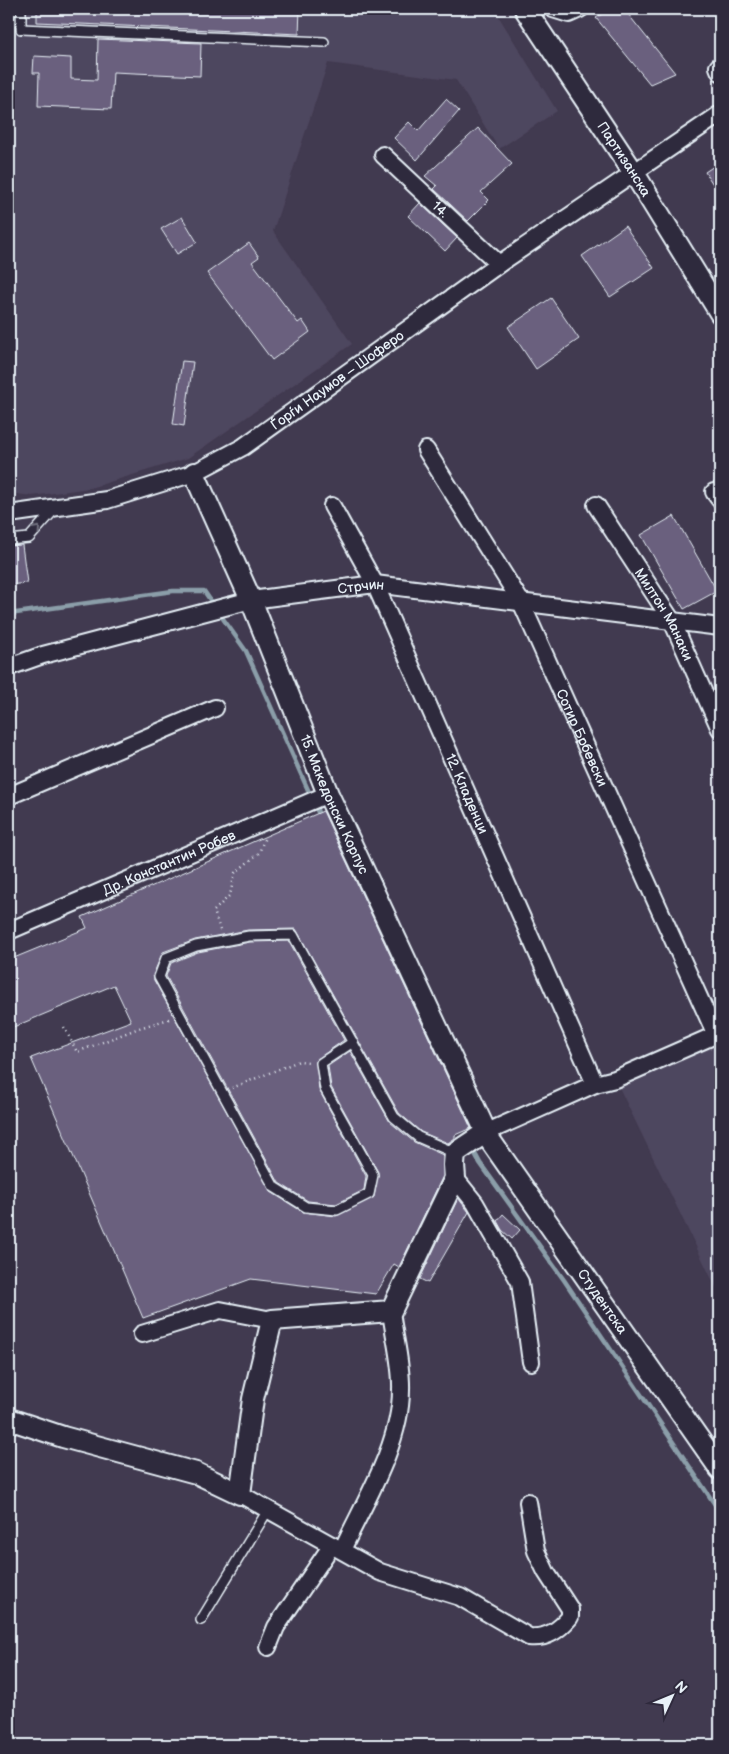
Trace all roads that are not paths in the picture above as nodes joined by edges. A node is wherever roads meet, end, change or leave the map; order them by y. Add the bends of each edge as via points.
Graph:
1 (21, 9) edge
2 (553, 9) edge
3 (580, 9) edge
4 (528, 10) edge
5 (324, 42) dead end
6 (720, 65) edge
7 (720, 72) edge
8 (720, 114) edge
9 (383, 155) dead end
10 (634, 173) junction
11 (498, 264) junction
12 (720, 313) edge
13 (426, 450) dead end
14 (194, 473) junction
15 (59, 505) junction
16 (596, 505) dead end
17 (332, 506) dead end
18 (9, 514) edge
19 (9, 540) edge
20 (375, 584) junction
21 (252, 600) junction
22 (521, 602) junction
23 (672, 621) junction
24 (720, 627) edge
25 (9, 667) edge
26 (215, 708) dead end
27 (720, 729) edge
28 (328, 794) junction
29 (9, 796) edge
30 (9, 931) edge
31 (718, 1034) edge
32 (353, 1042) junction
33 (595, 1084) junction
34 (485, 1132) junction
35 (456, 1153) junction
36 (455, 1178) junction
37 (391, 1311) junction
38 (272, 1320) junction
39 (142, 1334) dead end
40 (531, 1362) dead end
41 (9, 1419) edge
42 (720, 1469) edge
43 (240, 1494) junction
44 (528, 1502) dead end
45 (268, 1510) junction
46 (337, 1547) junction
47 (201, 1620) dead end
48 (268, 1647) dead end

1 - 5 lane via 21,28
2 - 3 street via 569,14
4 - 10 street, Партизанска
6 - 7 street
8 - 10 street
9 - 11 street, 14.
10 - 11 street, Ѓорѓи Наумов – Шоферо
10 - 12 street, Партизанска
11 - 14 street, Ѓорѓи Наумов – Шоферо via 243,447
13 - 22 street, Сотир Брбевски
14 - 15 street, Ѓорѓи Наумов – Шоферо via 106,500
14 - 21 street, 15. Македонски Корпус
15 - 18 street, Ѓорѓи Наумов – Шоферо
19 -> 15 lane via 29,538
16 - 23 street, Милтон Манаки
17 - 20 street, 12. Кладенци
20 - 21 street, Стрчин
20 - 22 street, Стрчин
20 - 33 street, 12. Кладенци
21 - 25 street, Стрчин via 43,655
21 - 28 street, 15. Македонски Корпус
22 - 23 street, Стрчин
22 - 31 street, Сотир Брбевски
23 - 24 street, Стрчин
23 - 27 street, Милтон Манаки
26 - 29 street
28 - 30 street, Др. Константин Робев
28 - 34 street, 15. Македонски Корпус
31 - 33 street via 615,1079
32 - 32 lane via 293,935 249,936 196,946 166,958 159,977 274,1187 306,1207 337,1210 369,1194 373,1175 325,1089 320,1064
32 - 35 lane via 394,1117 418,1137
33 - 34 street
34 - 35 street
34 - 42 street, Студентска
35 - 36 street
36 - 37 street
36 - 40 street via 474,1203 520,1282
37 - 38 street
37 - 46 street via 402,1389 400,1411 387,1453
38 - 39 street via 220,1310
38 - 43 street via 253,1400
41 - 43 street via 63,1437 196,1472
43 - 45 street
44 - 46 street via 536,1551 570,1609 570,1616 565,1622 542,1638 530,1637 460,1597 380,1572
45 - 46 street
45 - 47 lane
46 - 48 street via 276,1627

